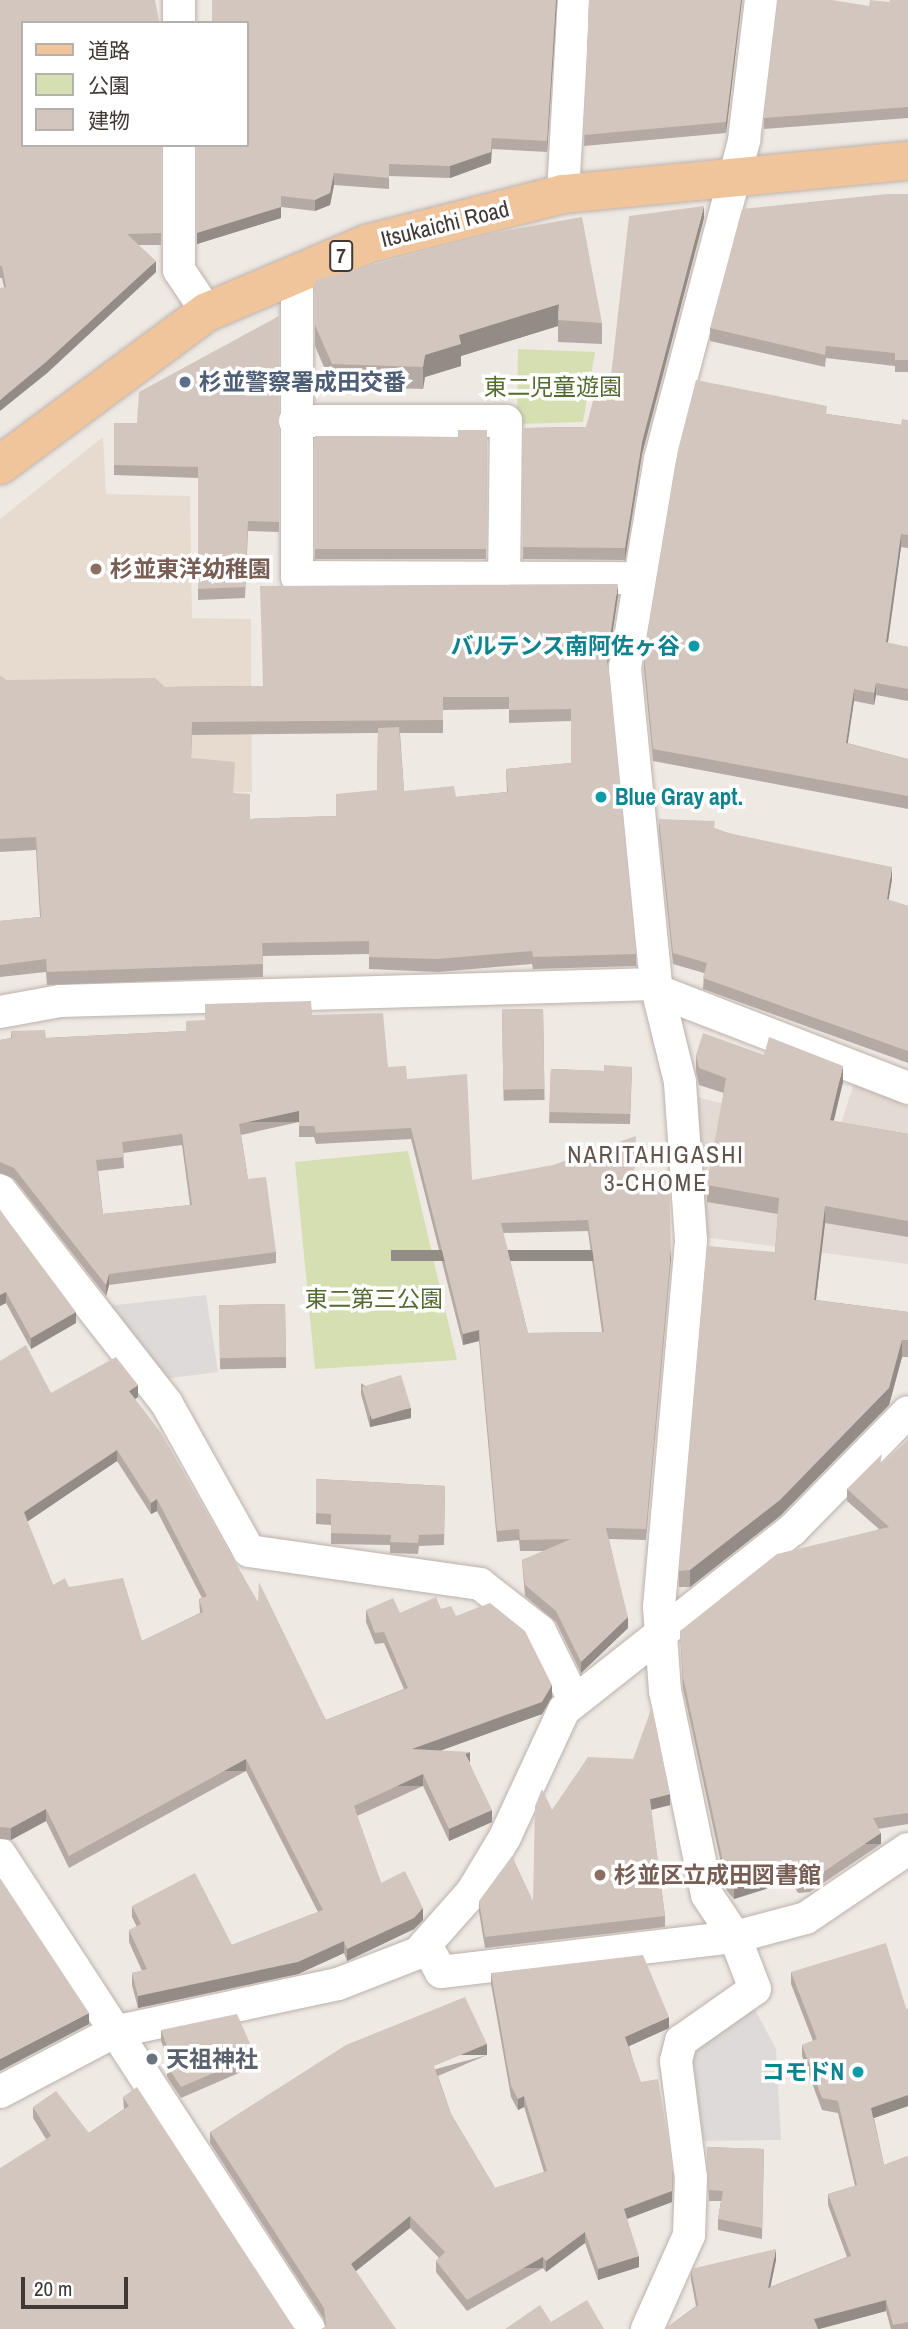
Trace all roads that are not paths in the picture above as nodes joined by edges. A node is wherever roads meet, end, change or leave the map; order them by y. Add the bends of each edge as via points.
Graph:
1 (179, 0) edge
2 (574, 0) edge
3 (761, 0) edge
4 (179, 21) edge
5 (179, 147) edge
6 (908, 161) edge
7 (733, 173) junction
8 (563, 194) junction
9 (297, 275) junction
10 (207, 312) junction
11 (295, 421) junction
12 (0, 465) edge
13 (504, 577) junction
14 (638, 578) junction
15 (657, 988) junction
16 (0, 1012) edge
17 (908, 1088) edge
18 (0, 1190) edge
19 (908, 1412) edge
20 (660, 1629) junction
21 (574, 1700) junction
22 (908, 1849) edge
23 (0, 1854) edge
24 (734, 1937) junction
25 (426, 1945) junction
26 (114, 2032) junction
27 (0, 2092) edge
28 (309, 2329) edge
29 (648, 2329) edge

1 - 4 street
2 - 8 street
3 - 7 street via 744,140
5 - 10 street via 178,270
6 - 7 main road, Itsukaichi Road / 7
7 - 8 main road, Itsukaichi Road / 7
7 - 14 street via 660,459
8 - 9 main road, Itsukaichi Road / 7 via 367,244
9 - 10 main road, Itsukaichi Road / 7
9 - 11 street
10 - 12 main road, Itsukaichi Road / 7
11 - 13 street via 297,577
11 - 13 street via 506,421
13 - 14 street
14 - 15 street via 625,667
15 - 16 street via 60,1001
15 - 17 street
15 - 20 street via 680,1082 691,1240
18 - 21 street via 167,1404 249,1551 480,1584 540,1631
19 - 20 street via 792,1530
20 - 21 street
20 - 24 street via 687,1817 707,1895
21 - 25 street via 472,1892
22 - 24 street via 806,1918
23 - 26 street
24 - 25 street via 441,1972
24 - 29 street via 755,1989 681,2041 676,2061 691,2178 689,2235
25 - 26 street via 402,1964 338,1984
26 - 27 street
26 - 28 street

